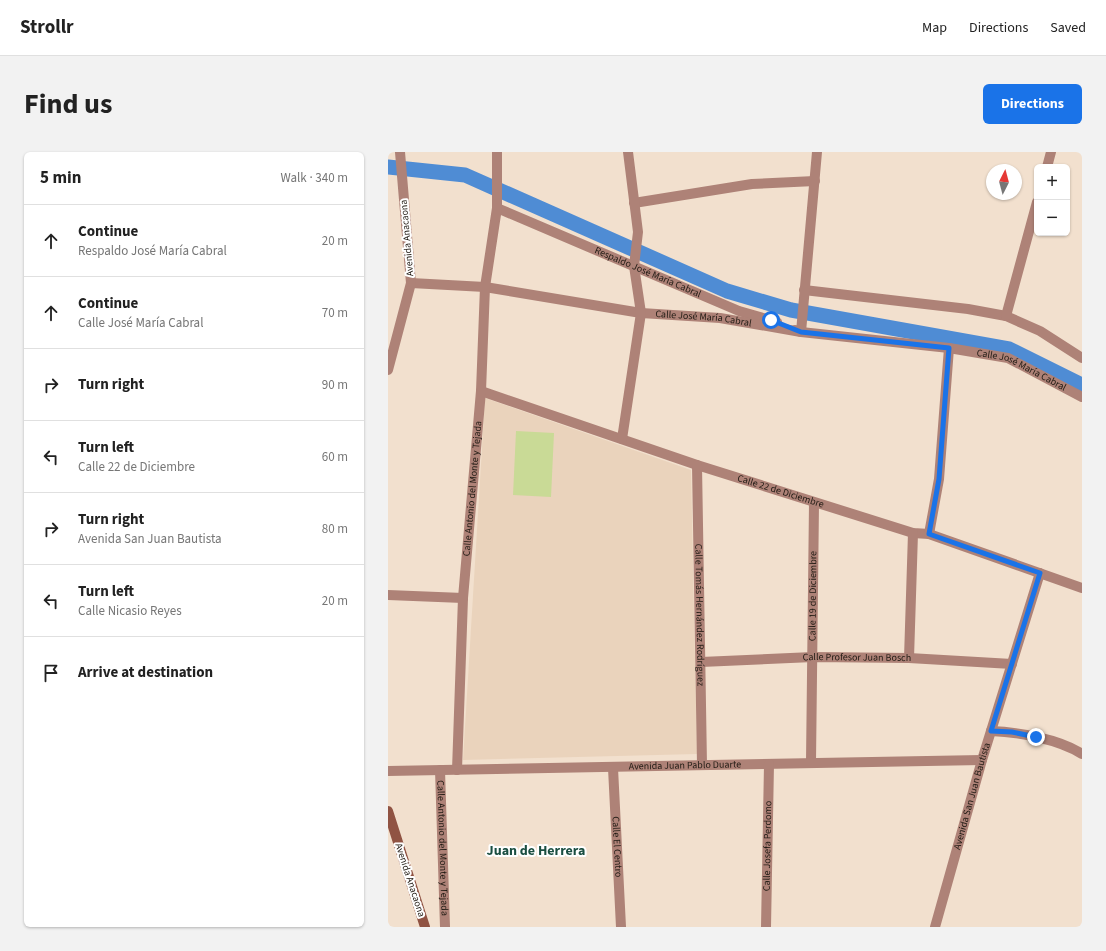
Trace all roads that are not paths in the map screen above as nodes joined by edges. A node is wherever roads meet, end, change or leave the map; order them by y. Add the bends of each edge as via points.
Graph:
1 (400, 152) edge
2 (497, 152) edge
3 (628, 152) edge
4 (817, 152) edge
5 (1052, 152) edge
6 (1048, 164) edge
7 (815, 181) junction
8 (634, 203) junction
9 (497, 208) junction
10 (1034, 213) edge
11 (634, 262) junction
12 (411, 283) junction
13 (485, 288) junction
14 (804, 290) junction
15 (641, 313) junction
16 (1006, 316) junction
17 (801, 332) junction
18 (949, 348) junction
19 (1082, 358) edge
20 (388, 370) edge
21 (481, 391) junction
22 (1082, 397) edge
23 (622, 439) junction
24 (696, 465) junction
25 (814, 502) junction
26 (914, 533) junction
27 (929, 534) junction
28 (1040, 573) junction
29 (1082, 588) edge
30 (388, 596) edge
31 (463, 598) junction
32 (813, 658) junction
33 (909, 658) junction
34 (702, 662) junction
35 (1012, 664) junction
36 (991, 731) junction
37 (1082, 754) edge
38 (982, 760) junction
39 (811, 762) junction
40 (768, 764) junction
41 (702, 765) junction
42 (613, 768) junction
43 (440, 770) junction
44 (457, 770) junction
45 (388, 771) edge
46 (388, 810) edge
47 (425, 927) edge
48 (445, 927) edge
49 (621, 927) edge
50 (766, 927) edge
51 (935, 927) edge

1 - 12 street, Avenida Anacaona
2 - 9 street, Calle Antonio del Monte y Tejada
3 - 8 street
4 - 7 street
5 - 6 street
7 - 8 street via 752,184
7 - 14 street
8 - 11 street via 638,232
9 - 11 street, Respaldo José María Cabral
9 - 13 street, Calle Antonio del Monte y Tejada
10 - 16 street
11 - 15 street
11 - 17 street, Respaldo José María Cabral via 739,311
12 - 13 street, Calle José María Cabral
12 - 20 street, Avenida Anacaona
13 - 15 street, Calle José María Cabral
13 - 21 street, Calle Antonio del Monte y Tejada
14 - 16 street via 968,309
14 - 17 street
15 - 17 street, Calle José María Cabral via 720,318
15 - 23 street
16 - 19 street via 1040,331
17 - 18 street, Calle José María Cabral
18 - 22 street, Calle José María Cabral via 1008,358
18 - 27 street via 939,479
21 - 23 street, Calle 22 de Diciembre
21 - 31 street, Calle Antonio del Monte y Tejada
23 - 24 street, Calle 22 de Diciembre
24 - 25 street, Calle 22 de Diciembre
24 - 34 street, Calle Tomás Hernández Rodríguez
25 - 26 street, Calle 22 de Diciembre
25 - 32 street, Calle 19 de Diciembre
26 - 27 street, Calle 22 de Diciembre
26 - 33 street
27 - 28 street, Calle 22 de Diciembre
28 - 29 street, Calle 22 de Diciembre
28 - 35 street, Avenida San Juan Bautista
30 - 31 street
31 - 44 street, Calle Antonio del Monte y Tejada
32 - 33 street, Calle Profesor Juan Bosch
32 - 34 street, Calle Profesor Juan Bosch
32 - 39 street, Calle 19 de Diciembre
33 - 35 street, Calle Profesor Juan Bosch
34 - 41 street, Calle Tomás Hernández Rodríguez
35 - 36 street, Avenida San Juan Bautista
36 - 37 street via 1036,737
36 - 38 street, Avenida San Juan Bautista
38 - 39 street, Avenida Juan Pablo Duarte
38 - 51 street, Avenida San Juan Bautista
39 - 40 street, Avenida Juan Pablo Duarte
40 - 41 street, Avenida Juan Pablo Duarte
40 - 50 street, Calle Josefa Perdomo
41 - 42 street, Avenida Juan Pablo Duarte
42 - 44 street, Avenida Juan Pablo Duarte
42 - 49 street, Calle El Centro
43 - 44 street, Avenida Juan Pablo Duarte
43 - 45 street, Avenida Juan Pablo Duarte
43 - 48 street, Calle Antonio del Monte y Tejada
46 - 47 main road, Avenida Anacaona

